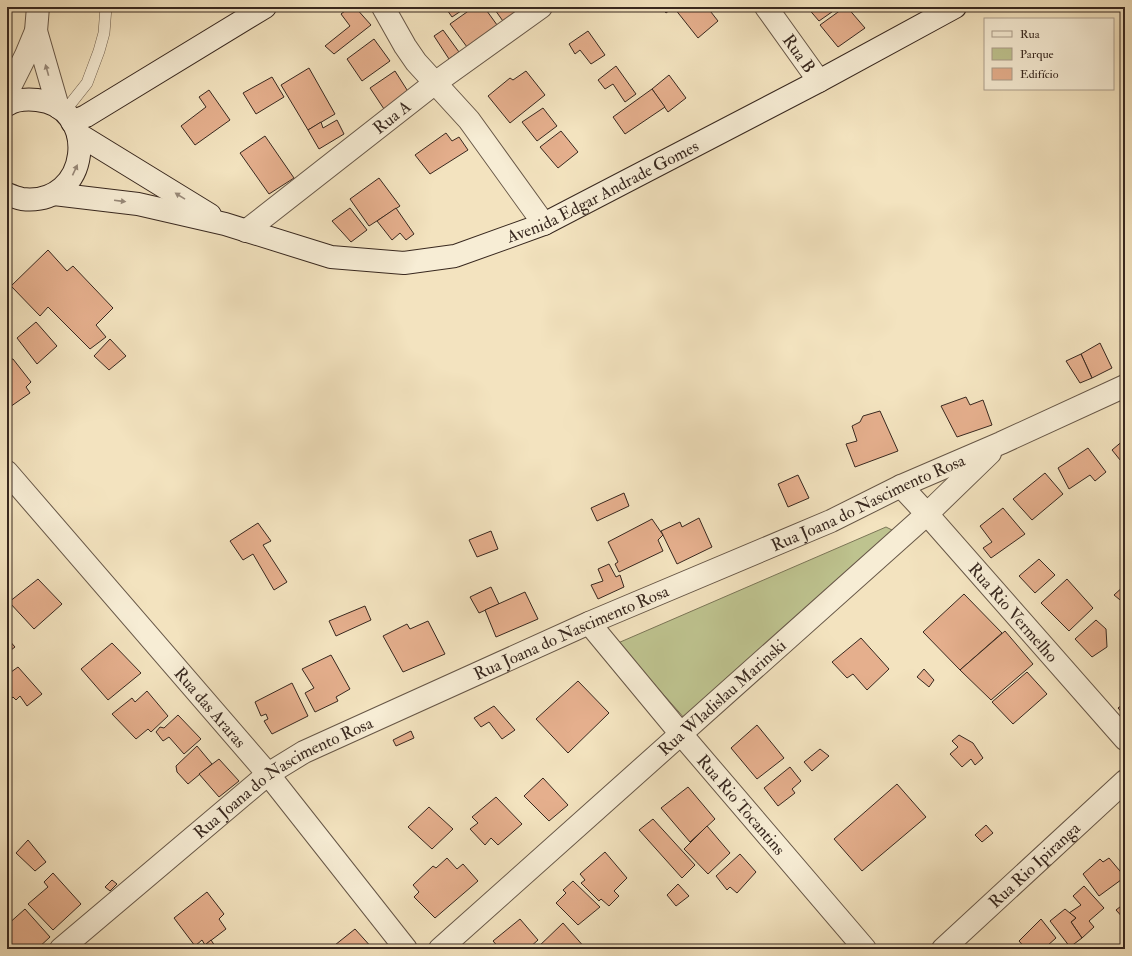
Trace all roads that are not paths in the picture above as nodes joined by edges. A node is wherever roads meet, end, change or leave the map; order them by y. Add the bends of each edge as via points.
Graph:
1 (38, 7) edge
2 (106, 7) edge
3 (265, 7) edge
4 (383, 7) edge
5 (541, 7) edge
6 (766, 7) edge
7 (954, 7) edge
8 (36, 31) junction
9 (819, 81) junction
10 (435, 83) junction
11 (7, 92) edge
12 (7, 105) edge
13 (68, 119) junction
14 (54, 194) junction
15 (12, 202) edge
16 (225, 224) junction
17 (544, 224) junction
18 (246, 232) junction
19 (1125, 386) edge
20 (1001, 443) junction
21 (7, 472) edge
22 (901, 486) junction
23 (927, 514) junction
24 (589, 623) junction
25 (681, 734) junction
26 (1125, 739) edge
27 (268, 774) junction
28 (1125, 781) edge
29 (61, 949) edge
30 (406, 949) edge
31 (440, 949) edge
32 (865, 949) edge
33 (942, 949) edge

1 - 8 street
2 - 13 lane via 104,33 99,51 87,83
3 - 13 street via 86,116
4 - 10 street via 405,46
5 - 10 street, Rua A
6 - 9 street, Rua B
7 - 9 street, Avenida Edgar Andrade Gomes
8 - 11 street
13 -> 8 street
9 - 17 street, Avenida Edgar Andrade Gomes
10 - 17 street via 469,120
10 - 18 street, Rua A
12 - 13 street, Avenida Edgar Andrade Gomes via 26,99 42,101
14 -> 13 street via 67,183 77,168 80,152
16 -> 13 street, Avenida Edgar Andrade Gomes
14 - 15 street
14 -> 16 street, Avenida Edgar Andrade Gomes via 138,204
16 - 18 street, Avenida Edgar Andrade Gomes
17 - 18 street, Avenida Edgar Andrade Gomes via 455,256 404,263 331,257
19 - 20 street, Rua Joana do Nascimento Rosa
20 - 22 street, Rua Joana do Nascimento Rosa
20 - 23 street, Rua Wladislau Marinski
21 - 27 street, Rua das Araras
22 - 23 street, Rua Rio Vermelho
22 - 24 street, Rua Joana do Nascimento Rosa via 831,521
23 - 25 street, Rua Wladislau Marinski
23 - 26 street, Rua Rio Vermelho
24 - 25 street, Rua Rio Tocantins
24 - 27 street, Rua Joana do Nascimento Rosa via 304,752
25 - 31 street, Rua Wladislau Marinski
25 - 32 street, Rua Rio Tocantins
27 - 29 street, Rua Joana do Nascimento Rosa
27 - 30 street, Rua das Araras
28 - 33 street, Rua Rio Ipiranga

